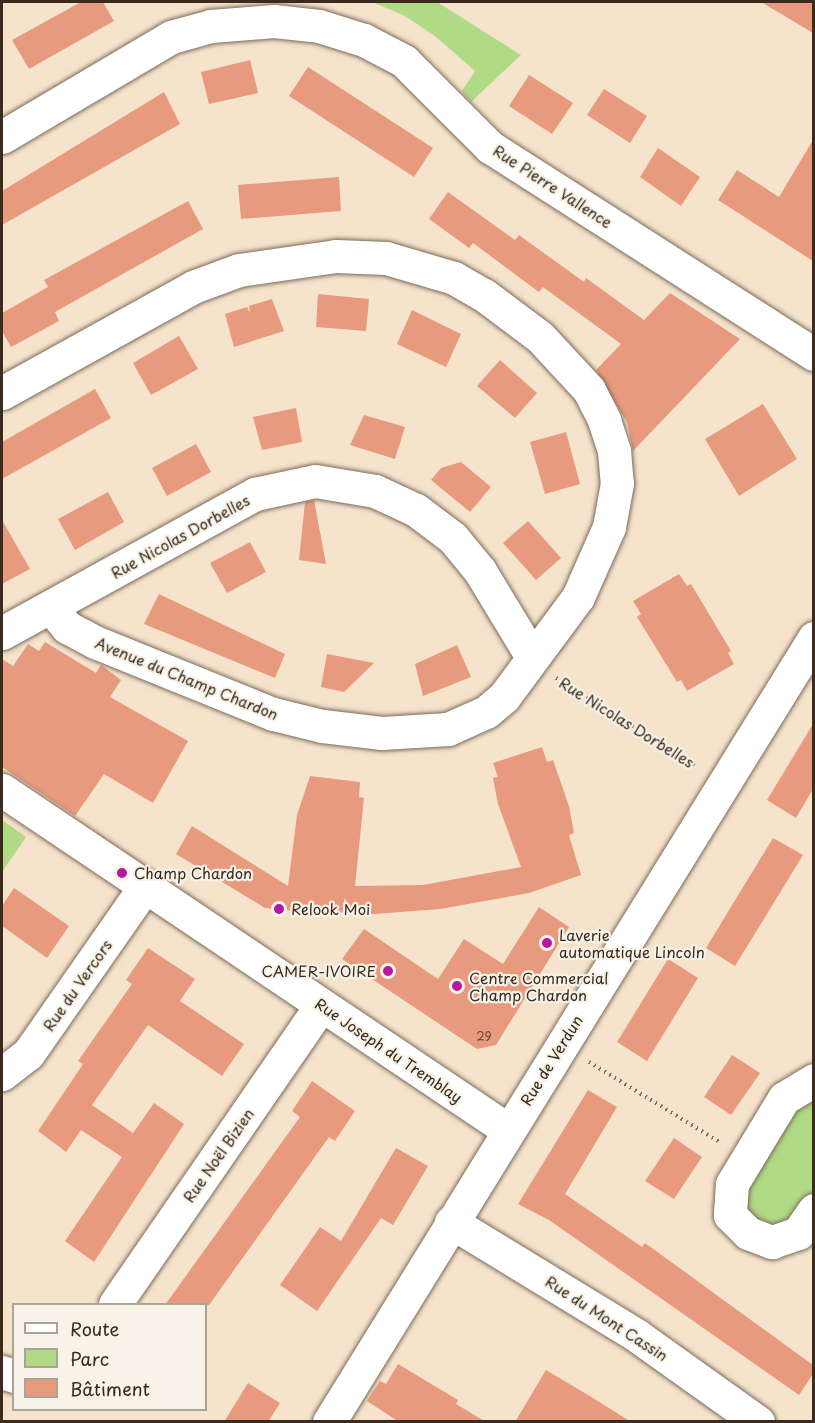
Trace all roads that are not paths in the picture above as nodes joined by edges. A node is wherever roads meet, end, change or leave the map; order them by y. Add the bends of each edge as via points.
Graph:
1 (2, 137) edge
2 (813, 354) edge
3 (2, 393) edge
4 (50, 607) junction
5 (2, 633) edge
6 (813, 638) edge
7 (532, 657) junction
8 (2, 790) edge
9 (144, 888) junction
10 (321, 1005) junction
11 (2, 1074) edge
12 (813, 1080) edge
13 (508, 1130) junction
14 (813, 1210) edge
15 (451, 1222) junction
16 (115, 1303) edge
17 (328, 1422) edge
18 (758, 1422) edge

1 - 2 street, Rue Pierre Vallence via 171,37 211,26 263,22 319,27 364,40 404,61 490,147
3 - 7 street, Avenue du Champ Chardon via 193,287 239,270 360,256 420,266 454,278 516,318 565,361 589,390 614,451 617,483 603,549 578,597
4 - 5 street, Rue Nicolas Dorbelles
4 - 7 street, Avenue du Champ Chardon via 68,627 95,642 212,691 294,720 382,733 420,732 466,724 504,697
4 - 7 street, Rue Nicolas Dorbelles via 255,494 292,483 340,483 375,490 416,510 453,538 480,571
6 - 13 street, Rue de Verdun
8 - 9 street, Rue Joseph du Tremblay
9 - 10 street, Rue Joseph du Tremblay
9 - 11 street, Rue du Vercors via 28,1054
10 - 13 street, Rue Joseph du Tremblay
10 - 16 street, Rue Noël Bizien
12 - 14 street via 784,1098 732,1184 730,1215 748,1233 772,1242 798,1233
13 - 15 street, Rue de Verdun
15 - 17 street, Rue de Verdun
15 - 18 street, Rue du Mont Cassin via 636,1335

